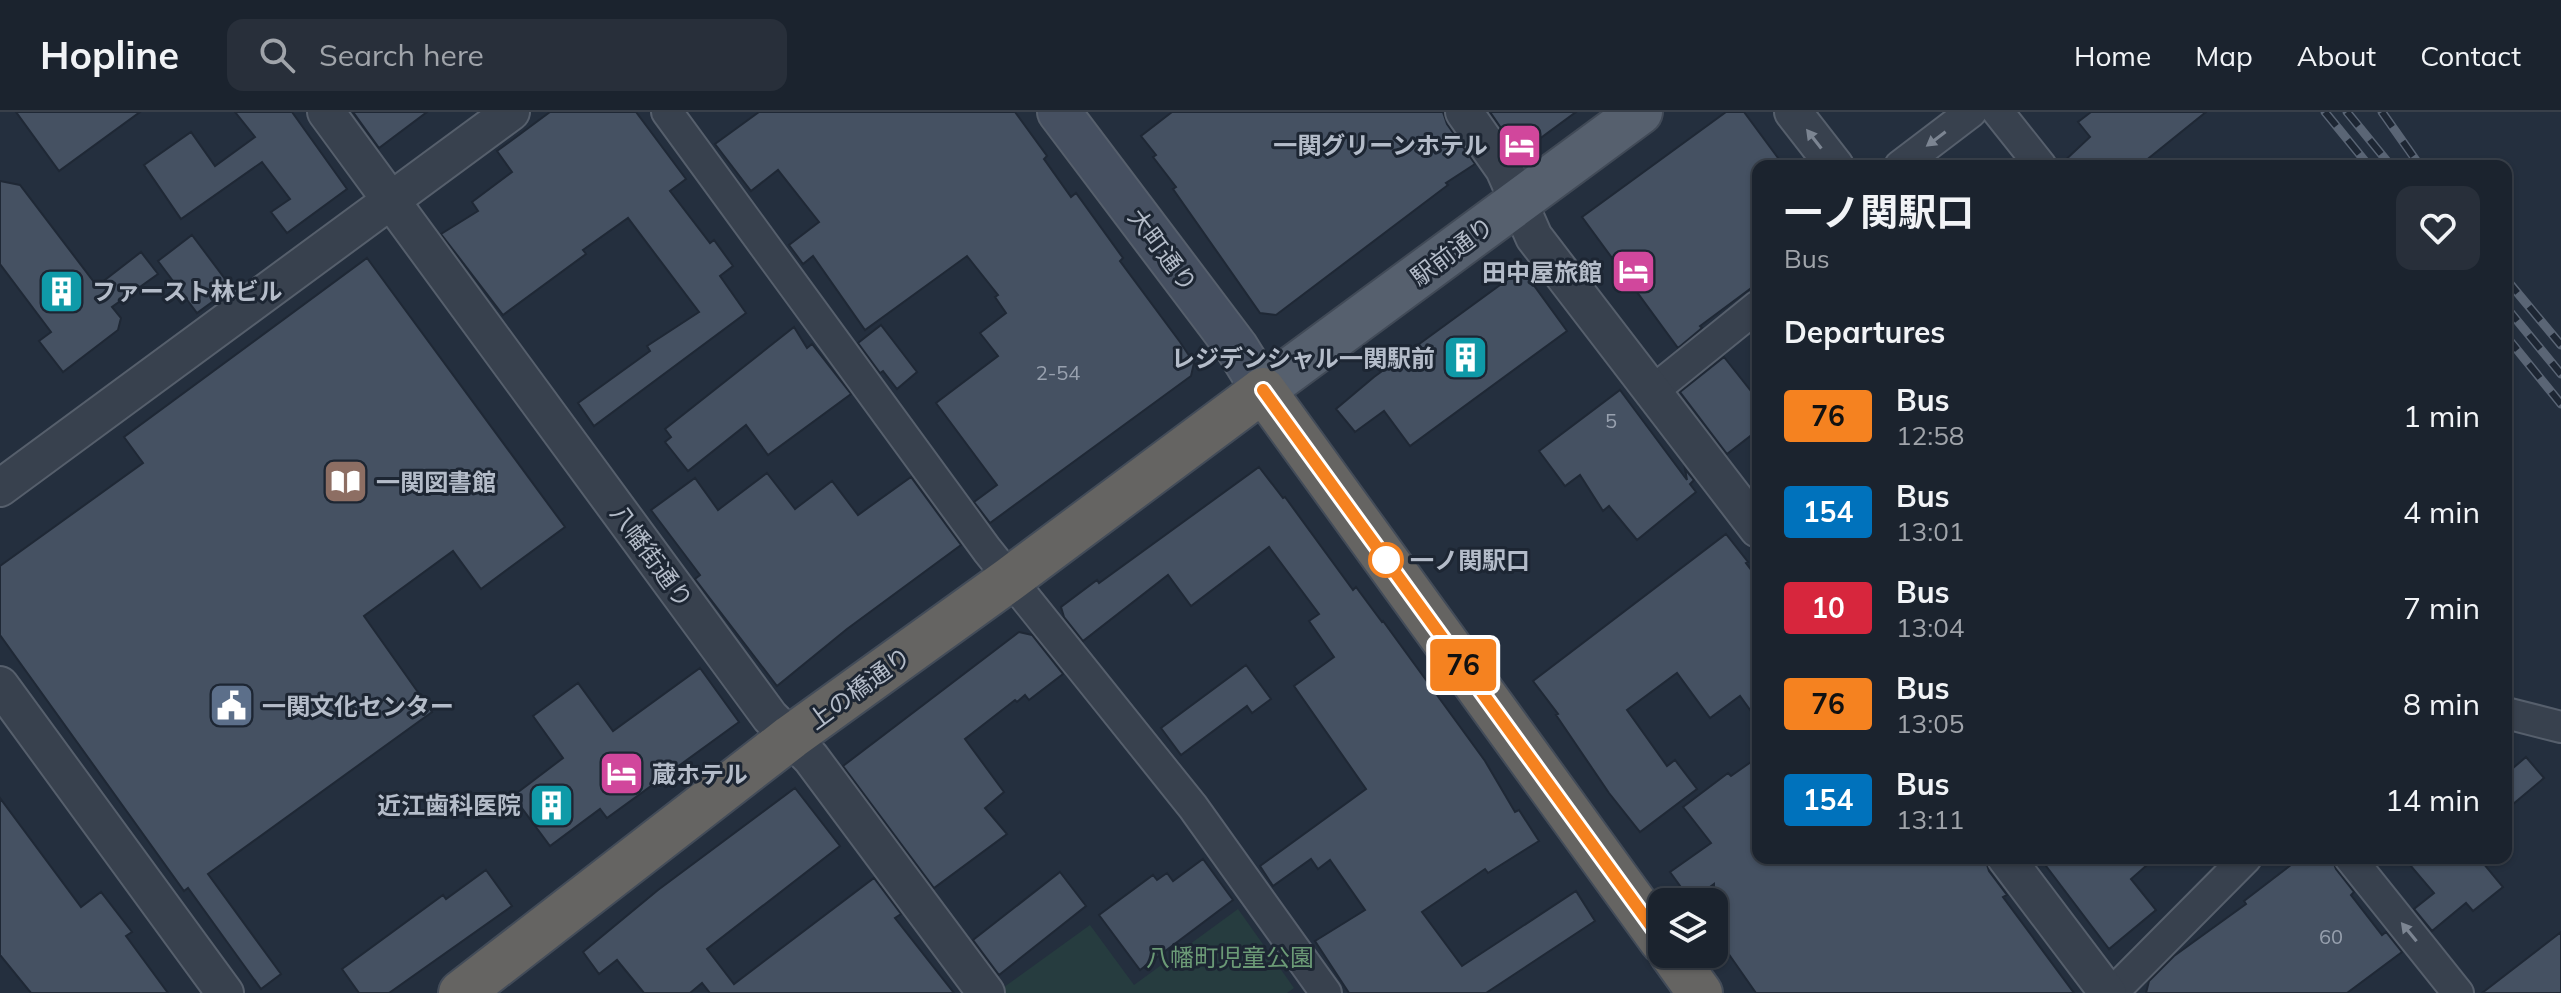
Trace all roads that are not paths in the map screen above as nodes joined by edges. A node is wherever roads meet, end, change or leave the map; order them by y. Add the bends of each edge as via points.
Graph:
1 (326, 112) edge
2 (511, 112) edge
3 (667, 112) edge
4 (1059, 112) edge
5 (1464, 112) edge
6 (1640, 112) edge
7 (1793, 112) edge
8 (1971, 112) edge
9 (1998, 112) edge
10 (1830, 160) edge
11 (1908, 160) edge
12 (2036, 160) edge
13 (392, 201) junction
14 (1518, 202) junction
15 (1752, 311) edge
16 (1263, 390) junction
17 (1654, 390) junction
18 (0, 488) edge
19 (1752, 521) edge
20 (1010, 579) junction
21 (0, 685) edge
22 (2512, 715) edge
23 (2561, 727) edge
24 (791, 737) junction
25 (2011, 864) edge
26 (2240, 864) edge
27 (2355, 864) edge
28 (1648, 922) edge
29 (1682, 968) edge
30 (225, 993) edge
31 (461, 993) edge
32 (986, 993) edge
33 (1326, 993) edge
34 (1700, 993) edge
35 (2110, 993) edge
36 (2458, 993) edge

1 - 13 street, 八幡街通り
2 - 13 street
3 - 20 street
4 - 16 main road, 大町通り
5 - 14 street via 1504,169
6 - 14 main road, 駅前通り
10 -> 7 street
8 -> 11 street
9 - 12 street
13 - 18 street
13 - 24 street, 八幡街通り via 770,717
14 - 16 main road, 駅前通り
14 - 17 street via 1534,237
15 - 17 street
16 - 20 highway, 上の橋通り
16 - 28 highway
17 - 19 street
20 - 24 highway, 上の橋通り
20 - 33 street via 1193,807
21 - 30 street
22 - 23 street
24 - 31 highway, 上の橋通り
24 - 32 street, 八幡街通り
25 - 35 street
26 - 35 street
36 -> 27 street
29 - 34 highway

